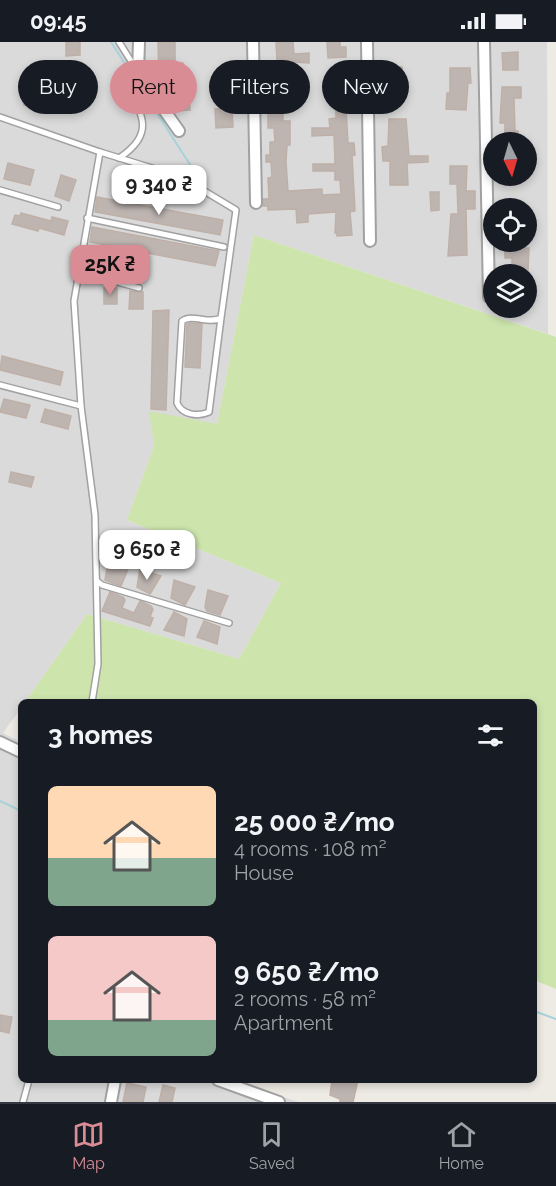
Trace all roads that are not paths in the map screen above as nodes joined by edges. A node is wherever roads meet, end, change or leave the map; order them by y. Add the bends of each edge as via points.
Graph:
1 (118, 42) edge
2 (139, 42) edge
3 (253, 42) edge
4 (367, 42) edge
5 (484, 42) edge
6 (130, 60) edge
7 (138, 60) edge
8 (140, 114) edge
9 (167, 114) edge
10 (0, 117) edge
11 (179, 131) dead end
12 (100, 152) junction
13 (119, 158) junction
14 (0, 190) edge
15 (256, 203) dead end
16 (58, 207) dead end
17 (87, 218) junction
18 (370, 241) dead end
19 (224, 247) dead end
20 (488, 264) edge
21 (79, 265) junction
22 (139, 288) dead end
23 (221, 318) junction
24 (0, 385) edge
25 (81, 406) junction
26 (97, 581) junction
27 (229, 623) dead end
28 (92, 699) edge
29 (0, 741) edge
30 (18, 750) edge
31 (28, 1083) edge
32 (114, 1083) edge
33 (226, 1083) edge
34 (23, 1102) edge
35 (111, 1102) edge
36 (279, 1102) edge

1 - 6 lane
2 - 7 street
3 - 15 street
4 - 18 street
5 - 20 street
8 - 13 lane via 144,126 139,141
9 - 11 street
10 - 12 lane
12 - 13 lane
12 - 17 lane
13 - 23 lane via 181,177 236,210
14 - 16 lane
17 - 19 lane
17 - 21 lane
21 - 22 lane via 88,274
21 - 25 lane via 74,301
23 - 23 lane via 182,321 177,403 192,415 209,412
24 - 25 lane
25 - 26 lane via 95,515
26 - 27 lane
26 - 28 lane via 98,664
29 - 30 street
31 - 34 lane
32 - 35 street
33 - 36 street

